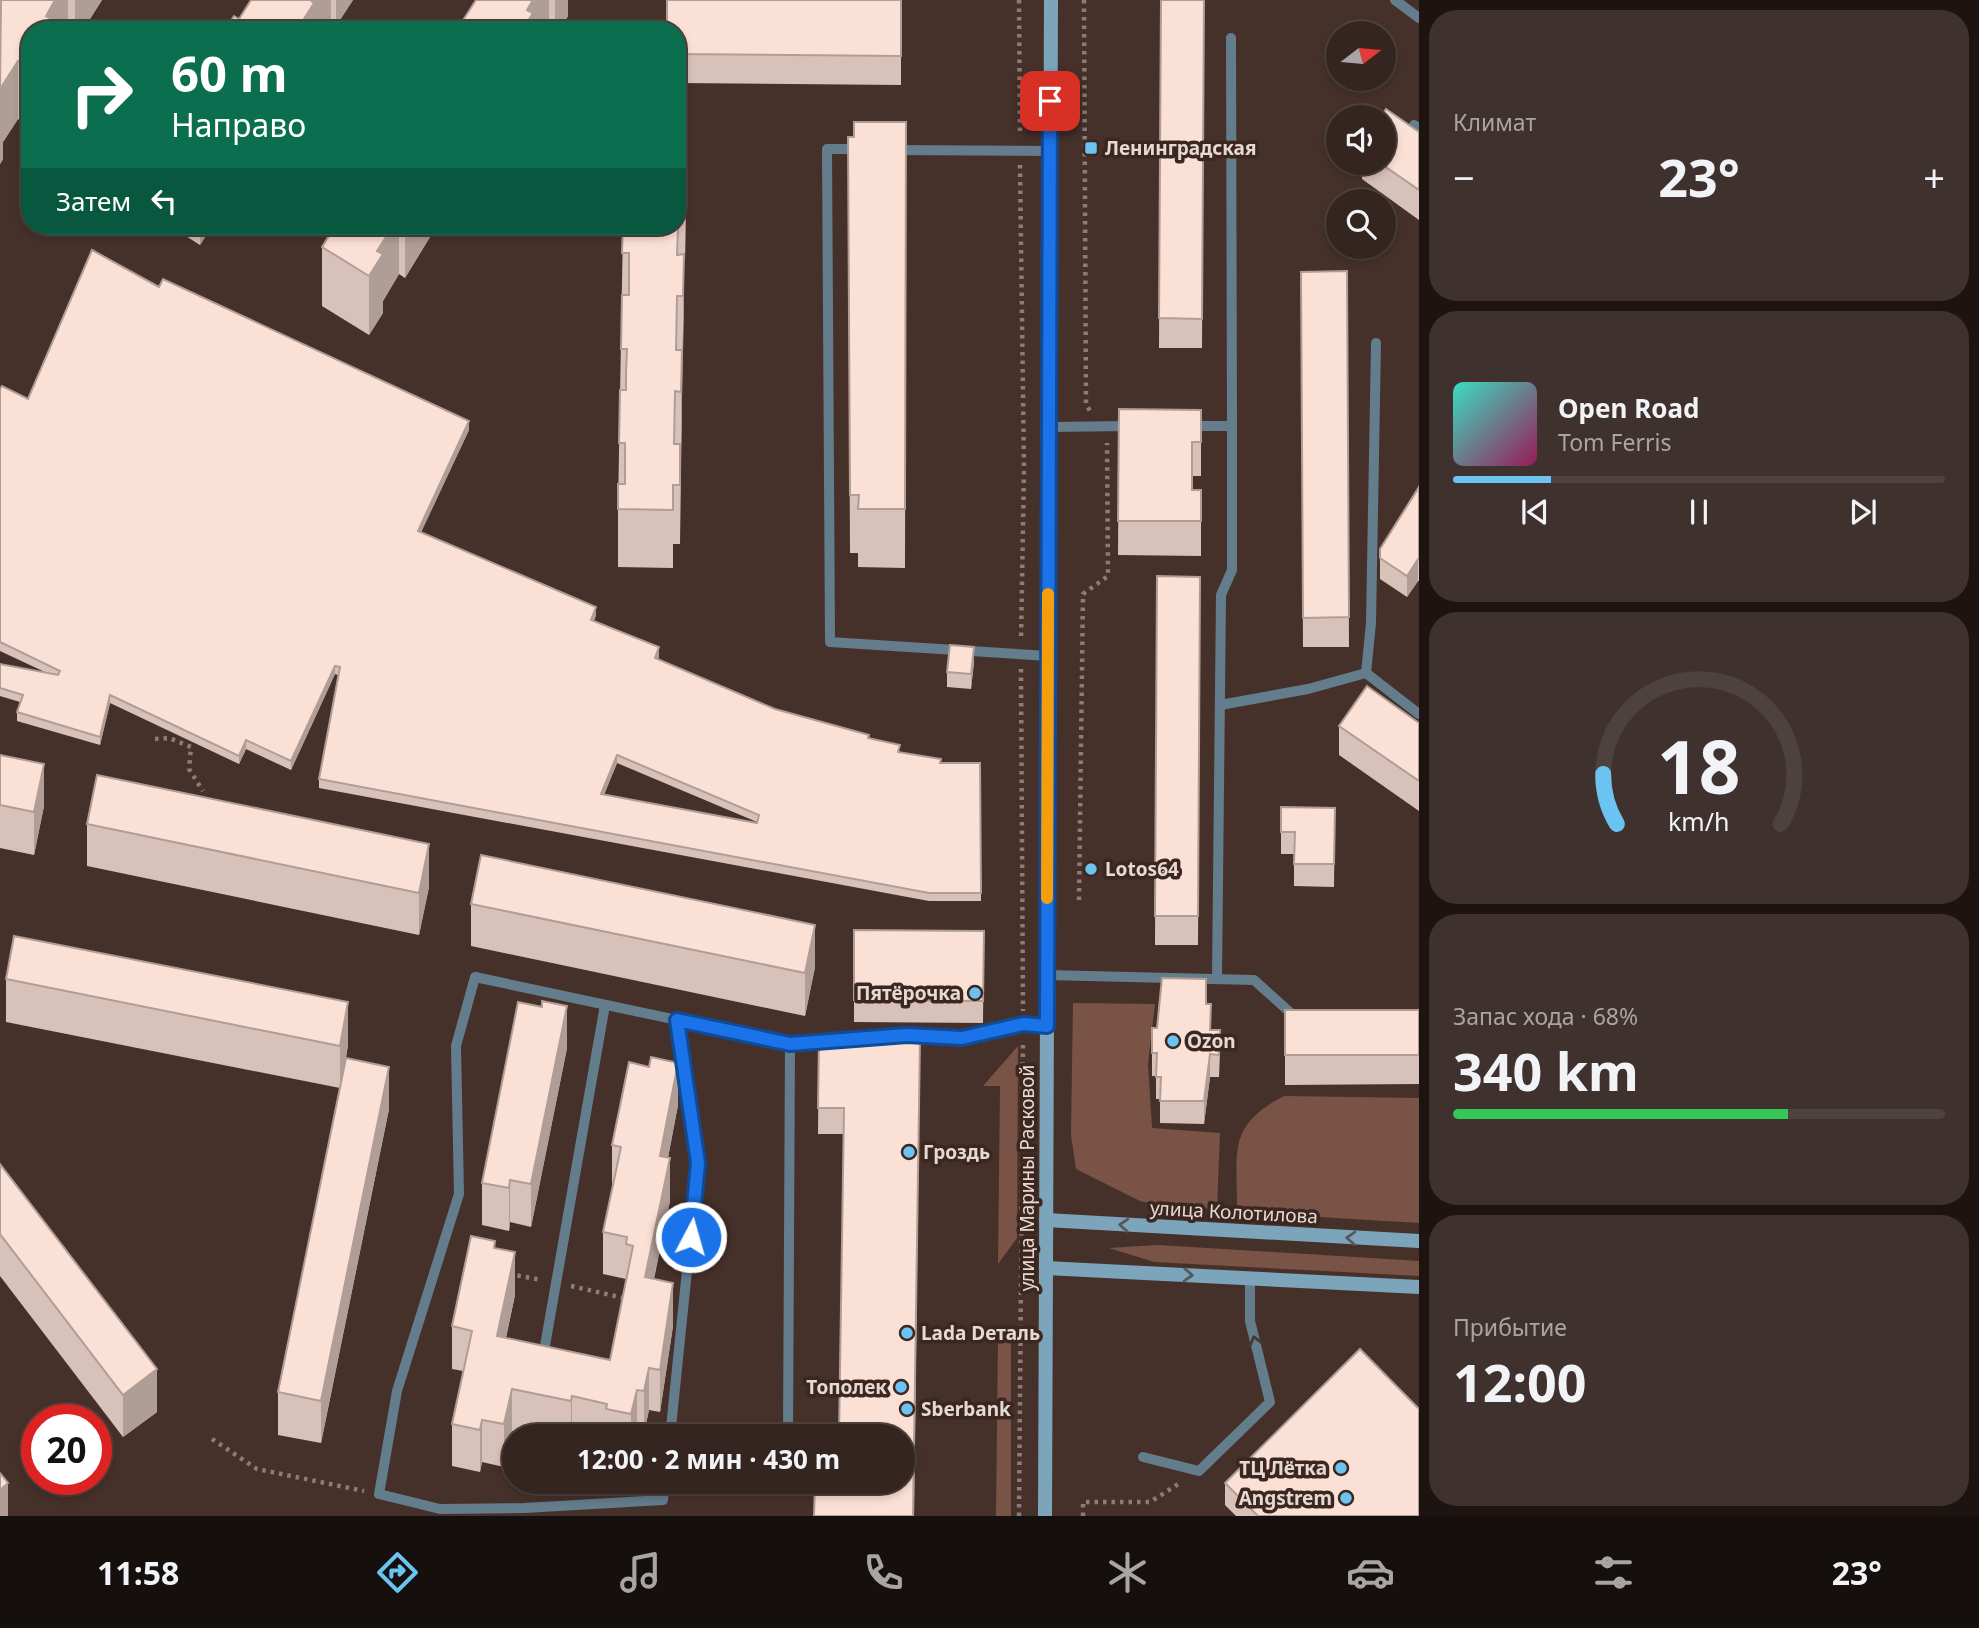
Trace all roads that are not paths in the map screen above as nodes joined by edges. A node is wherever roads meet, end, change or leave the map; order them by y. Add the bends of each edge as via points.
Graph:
1 (1051, 0) edge
2 (1395, 0) edge
3 (1419, 18) edge
4 (1231, 38) dead end
5 (868, 149) edge
6 (882, 149) edge
7 (1050, 151) junction
8 (1376, 343) dead end
9 (1138, 426) edge
10 (1178, 426) edge
11 (1232, 426) junction
12 (1049, 427) junction
13 (1048, 656) junction
14 (1366, 673) junction
15 (1220, 705) junction
16 (1419, 714) edge
17 (1046, 975) junction
18 (1217, 979) junction
19 (605, 1005) junction
20 (1318, 1015) edge
21 (677, 1020) junction
22 (1047, 1026) junction
23 (855, 1039) edge
24 (842, 1040) edge
25 (790, 1044) junction
26 (1046, 1220) junction
27 (1419, 1241) edge
28 (1046, 1268) junction
29 (1250, 1279) junction
30 (1419, 1287) edge
31 (541, 1366) edge
32 (671, 1424) edge
33 (788, 1424) edge
34 (1143, 1457) dead end
35 (664, 1494) edge
36 (1045, 1516) edge

1 - 7 main road, улица Марины Расковой
2 - 3 lane
4 - 11 lane
5 - 13 lane via 827,149 830,642
6 - 7 lane
7 - 12 main road, улица Марины Расковой
8 - 14 lane
9 - 12 lane
10 - 11 lane
11 - 15 lane via 1232,570 1221,595
12 - 13 main road, улица Марины Расковой
13 - 17 main road, улица Марины Расковой
14 - 15 lane
14 - 16 lane
15 - 18 lane
17 - 18 lane
17 - 22 main road, улица Марины Расковой
18 - 20 lane via 1254,980 1293,1015
19 - 21 lane
19 - 31 lane
19 - 35 lane via 475,977 456,1046 459,1194 397,1391 379,1494 440,1509 663,1500
21 - 25 lane
21 - 32 lane via 698,1163
22 - 23 lane via 1023,1024 962,1038 907,1035
22 - 26 main road, улица Марины Расковой
24 - 25 lane
25 - 33 lane
27 -> 26 main road, улица Колотилова
26 - 28 main road, улица Марины Расковой
28 -> 29 main road
28 - 36 main road, улица Марины Расковой
29 - 30 main road
34 -> 29 lane via 1199,1471 1270,1402 1250,1321

